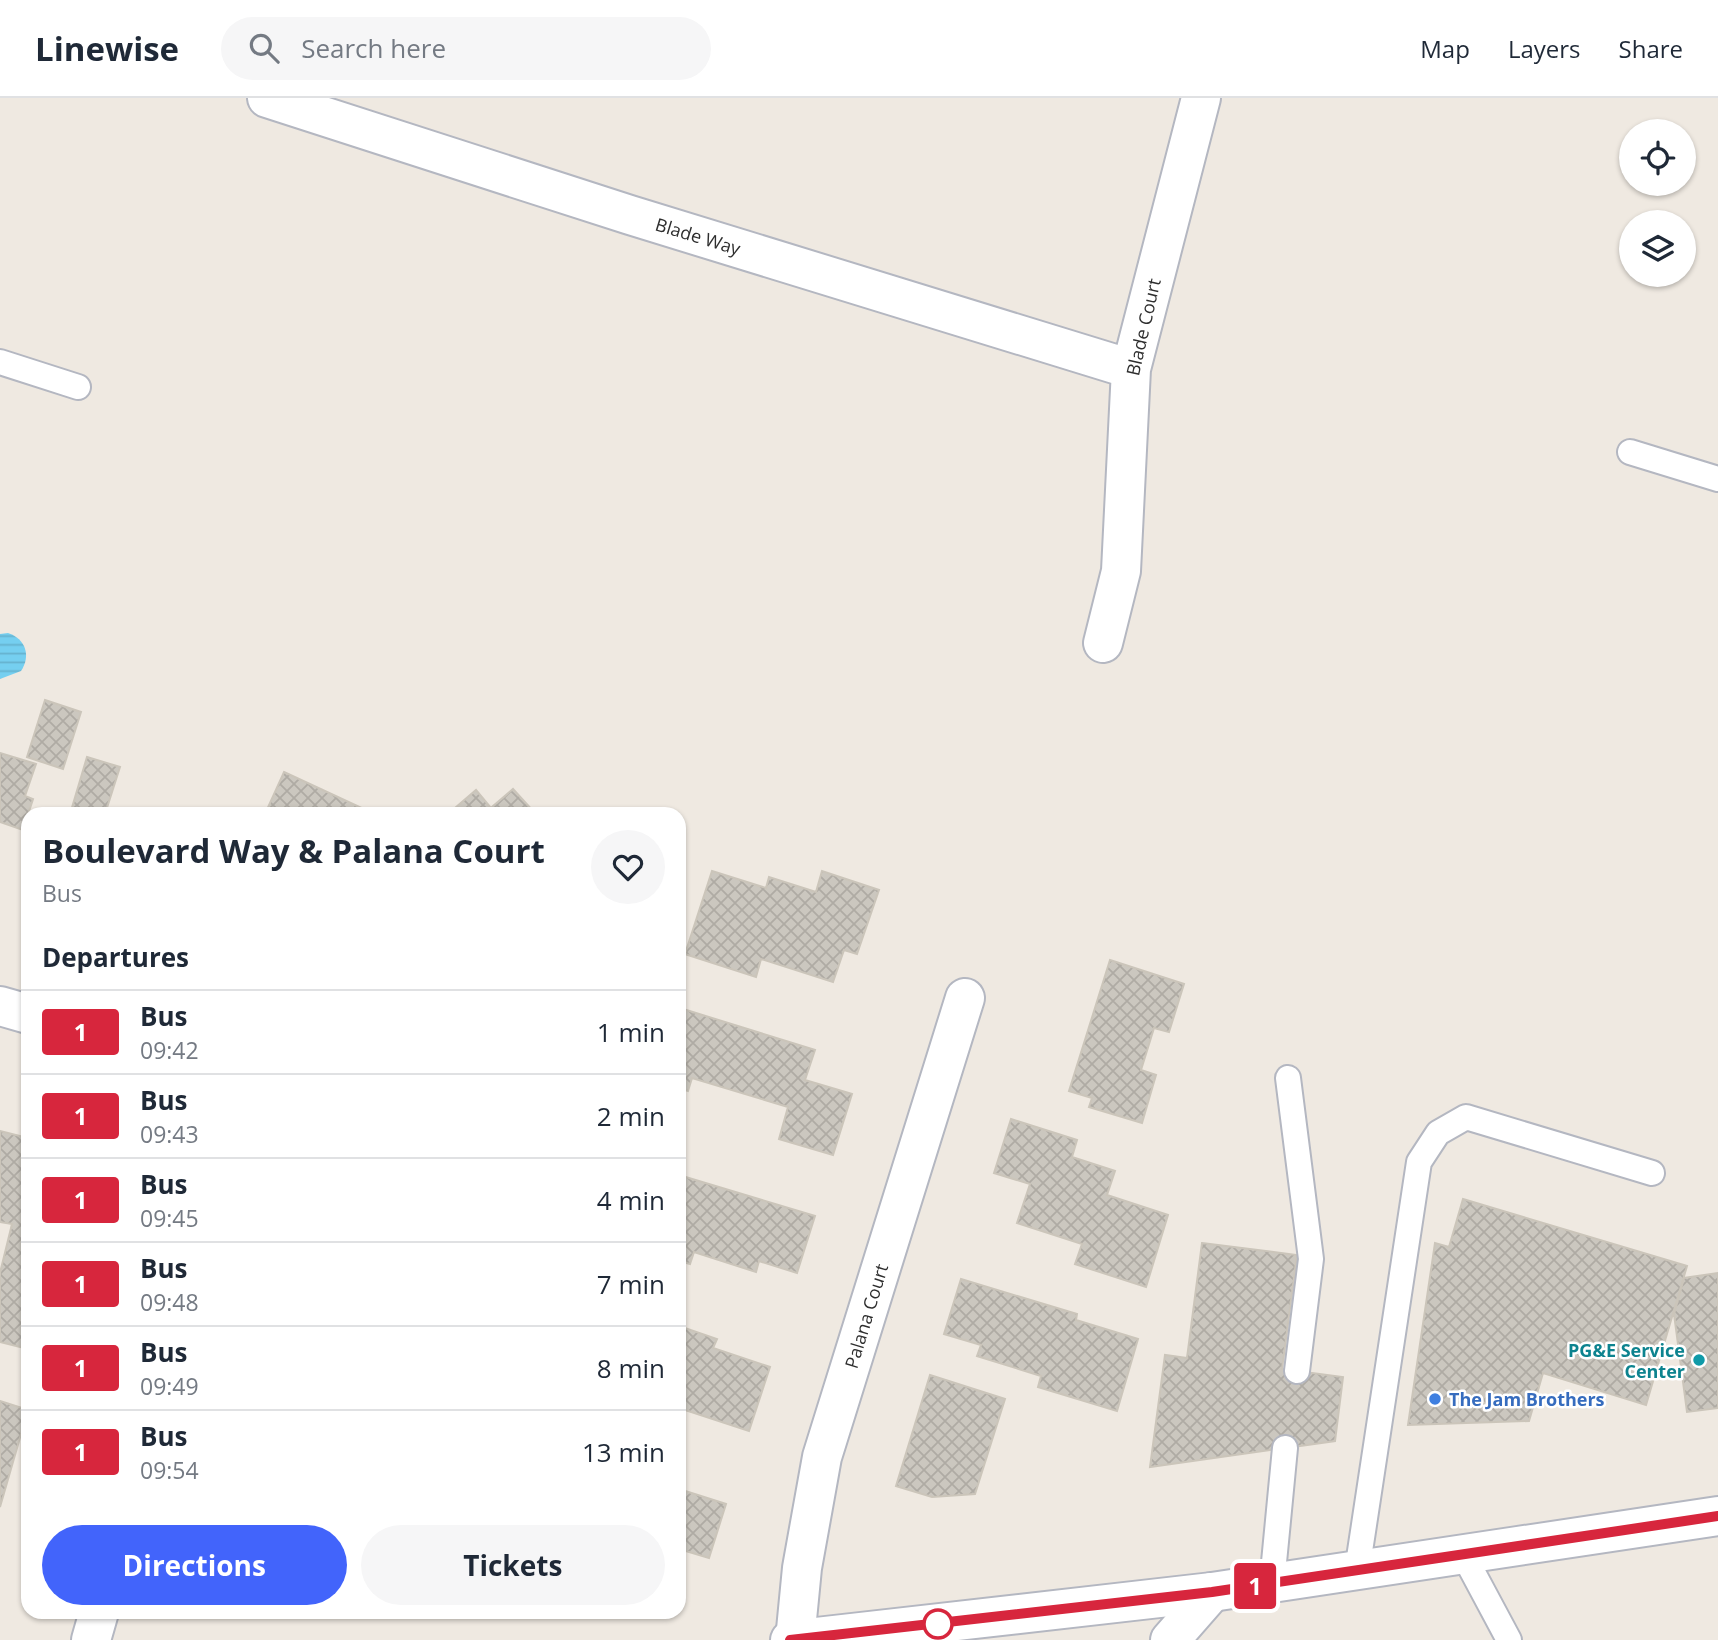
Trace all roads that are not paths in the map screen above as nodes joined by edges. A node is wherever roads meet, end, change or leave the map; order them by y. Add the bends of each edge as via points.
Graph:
1 (267, 98) edge
2 (1201, 98) edge
3 (0, 362) edge
4 (1131, 369) junction
5 (78, 387) dead end
6 (1630, 452) dead end
7 (1718, 479) edge
8 (1103, 643) dead end
9 (965, 998) dead end
10 (0, 1006) edge
11 (21, 1012) edge
12 (1288, 1078) dead end
13 (1652, 1173) dead end
14 (1297, 1371) dead end
15 (1285, 1448) dead end
16 (1718, 1516) edge
17 (1463, 1554) junction
18 (1357, 1571) junction
19 (1272, 1583) junction
20 (1212, 1592) junction
21 (97, 1619) edge
22 (91, 1640) edge
23 (793, 1640) edge
24 (1170, 1640) edge
25 (1509, 1640) edge

1 - 4 street, Blade Way
2 - 4 street, Blade Court
3 - 5 lane
4 - 8 street, Blade Court via 1121,571
6 - 7 lane
9 - 23 street, Palana Court via 822,1457
10 - 11 street
12 - 14 lane via 1311,1259
13 - 18 lane via 1466,1117 1438,1133 1419,1163
15 - 19 lane
16 - 17 street
17 - 18 street
17 - 25 lane
18 - 19 street
19 - 20 street
20 - 23 street
20 - 24 street
21 - 22 street

